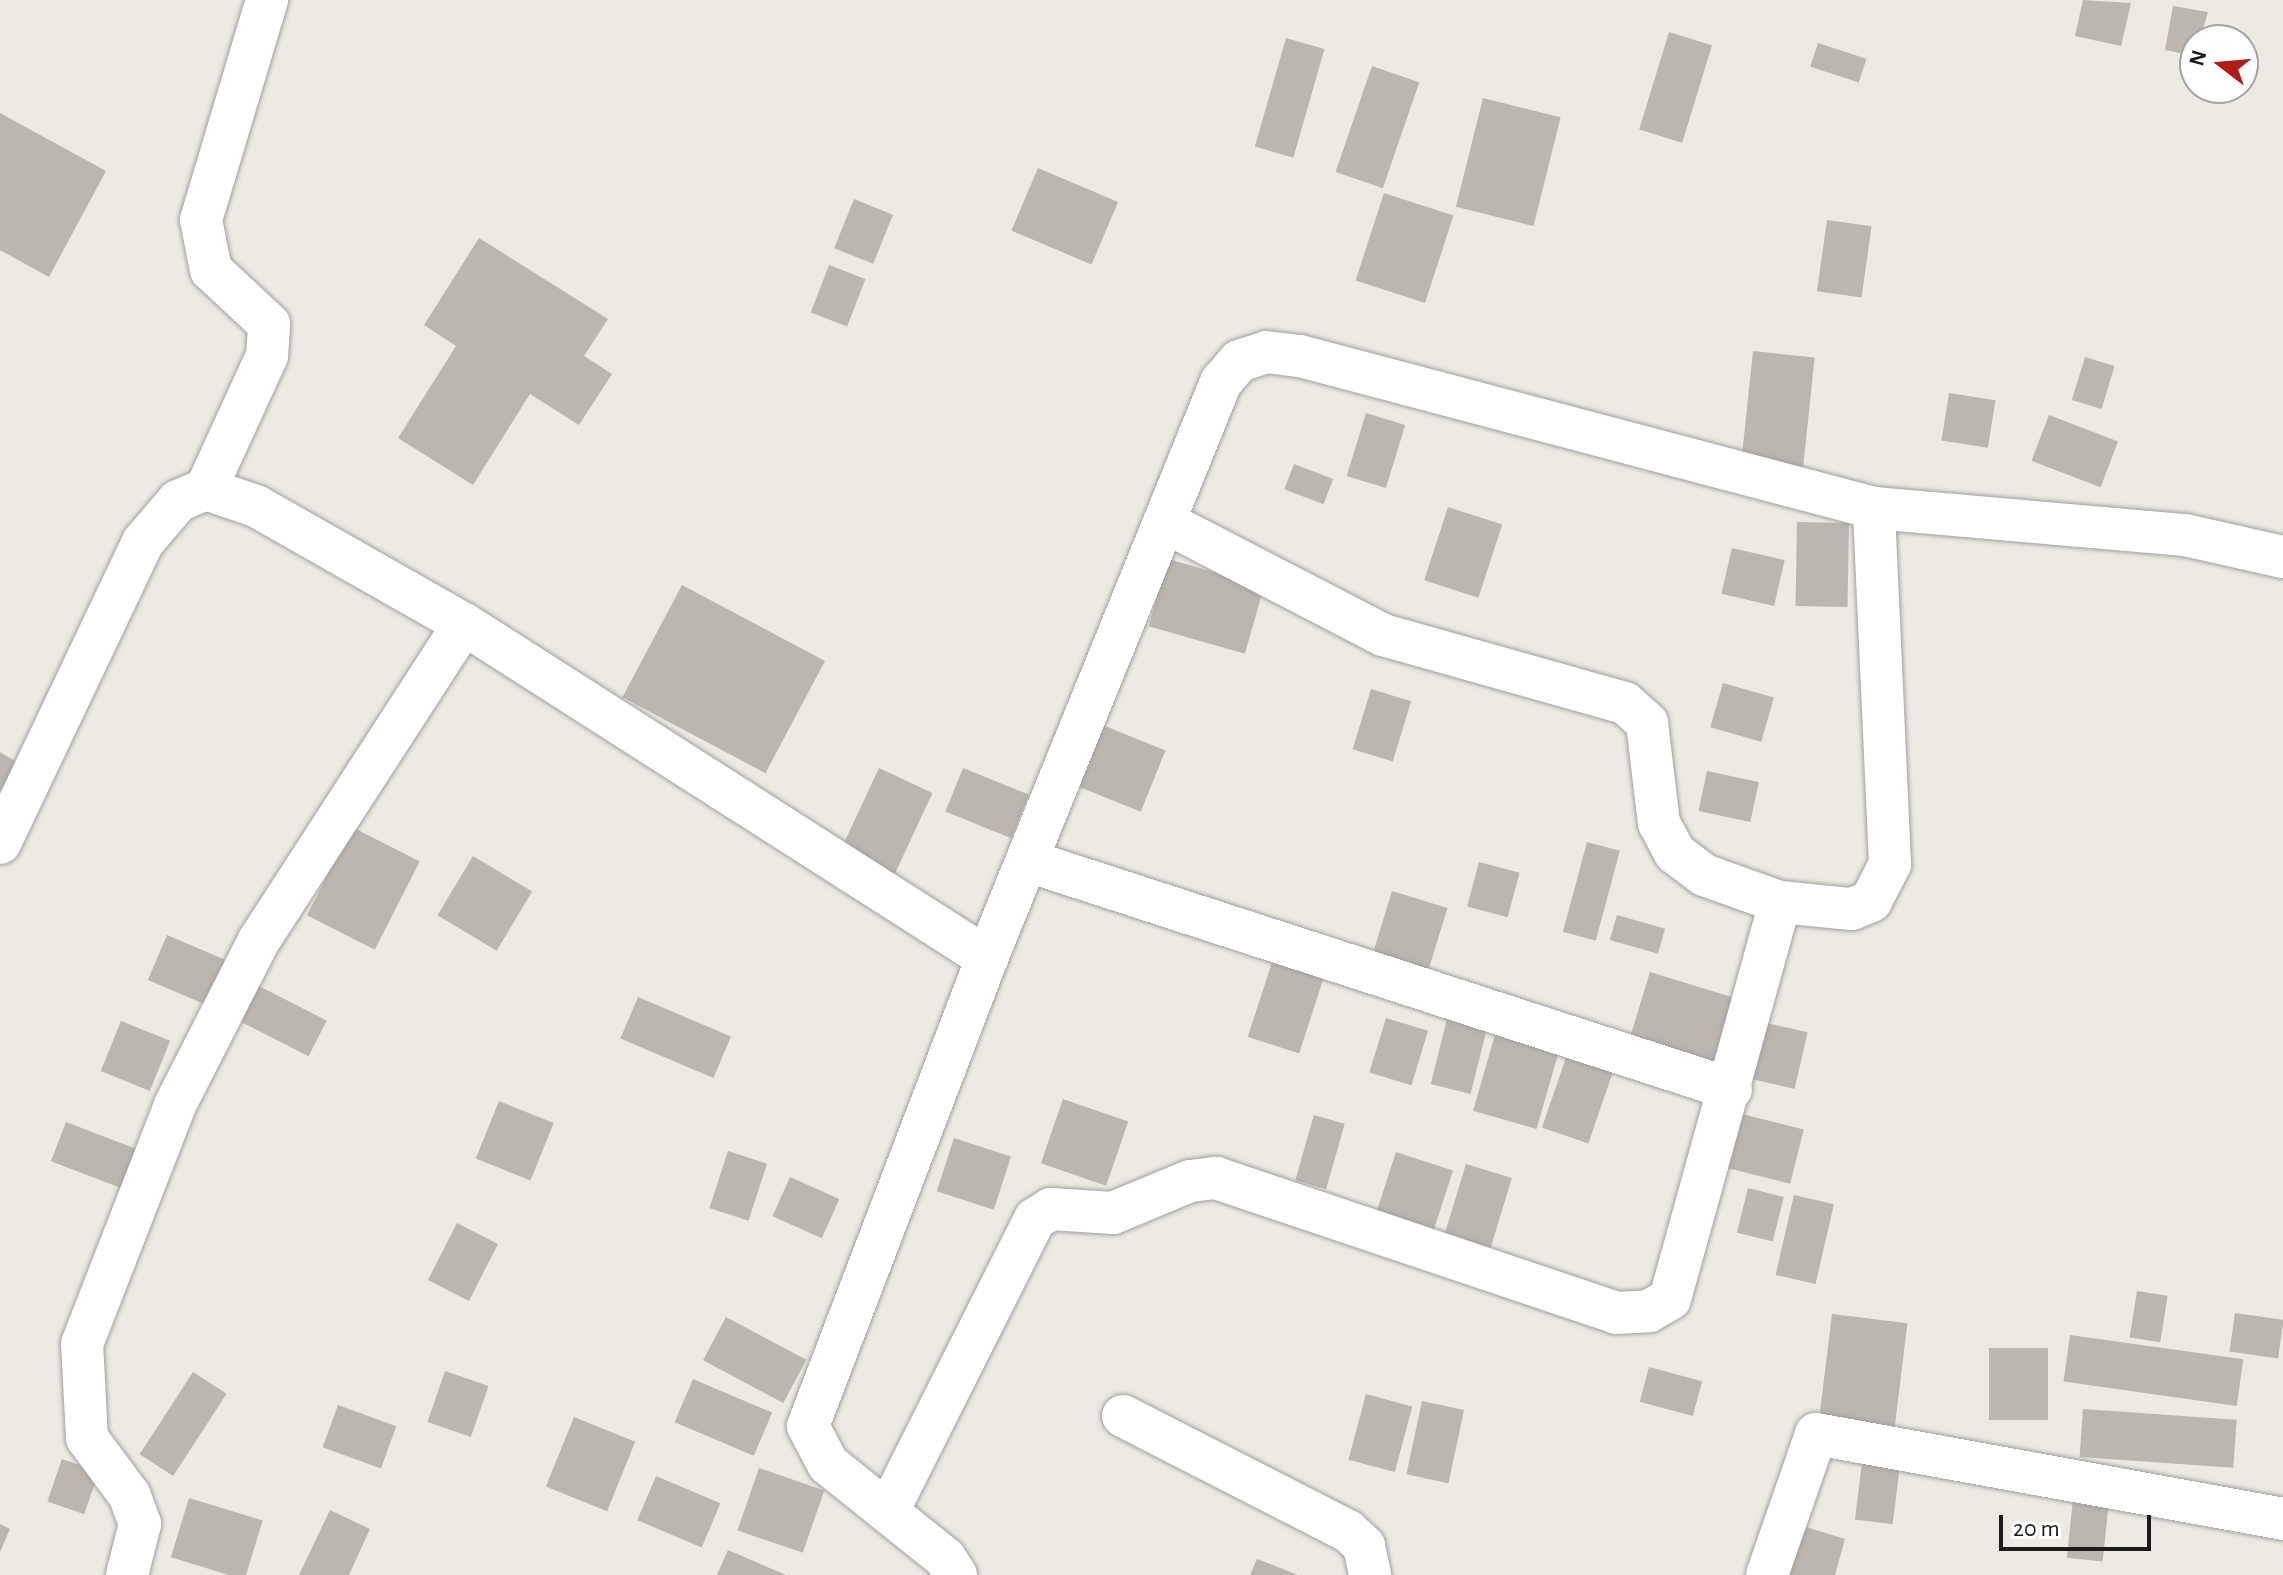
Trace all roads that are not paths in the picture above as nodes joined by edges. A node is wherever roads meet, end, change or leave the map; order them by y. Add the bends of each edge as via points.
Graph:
1 (267, 0) edge
2 (206, 489) junction
3 (1874, 508) junction
4 (1167, 523) junction
5 (2283, 557) edge
6 (464, 624) junction
7 (0, 843) edge
8 (1028, 861) junction
9 (1780, 902) junction
10 (987, 958) junction
11 (1731, 1089) junction
12 (1123, 1416) dead end
13 (888, 1511) junction
14 (2283, 1519) edge
15 (128, 1575) edge
16 (956, 1575) edge
17 (1370, 1575) edge
18 (1767, 1575) edge

1 - 2 street via 201,220 211,270 269,324 267,356
2 - 6 street via 256,506
2 - 7 street via 178,501 143,542
3 - 4 street via 1266,352 1239,361 1221,382
3 - 5 street via 2185,535
3 - 9 street via 1890,864 1871,901 1852,909
4 - 8 street
4 - 9 street via 1383,635 1625,703 1647,723 1659,823 1675,853 1704,875
6 - 10 street
6 - 15 street via 258,942 175,1105 82,1344 87,1438 130,1496 140,1524
8 - 10 street
8 - 11 street
9 - 11 street
10 - 13 street via 808,1426 828,1464
11 - 13 street via 1680,1276 1670,1299 1649,1311 1616,1313 1216,1178 1190,1181 1113,1213 1051,1209 1035,1219
12 - 17 street via 1348,1531 1364,1546
13 - 16 street
14 - 18 street via 1816,1434

